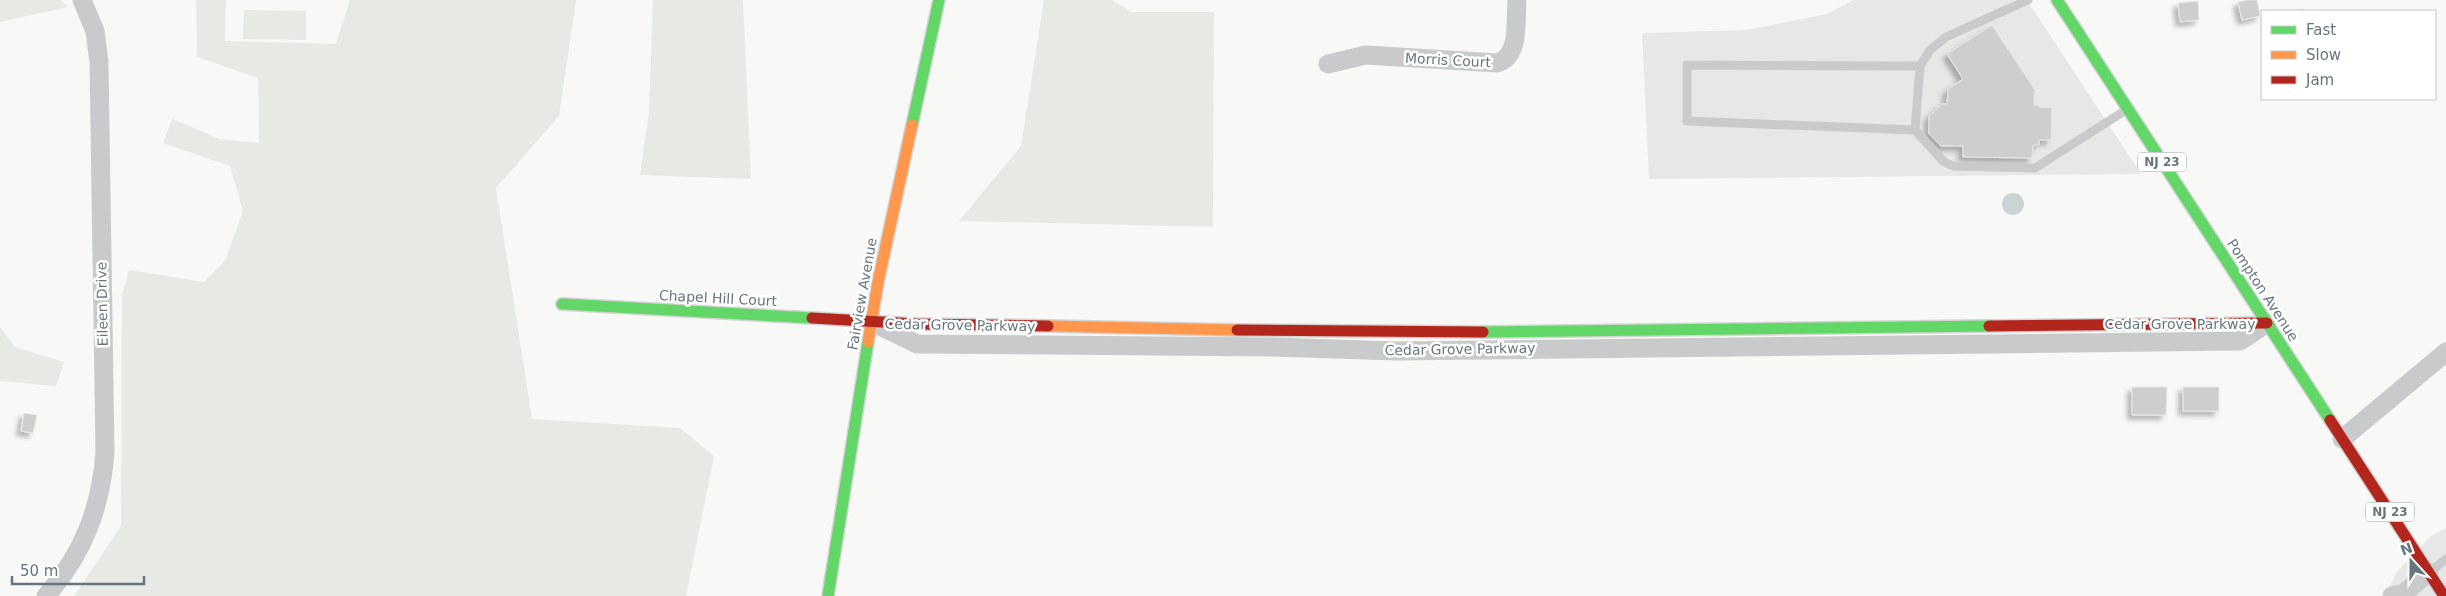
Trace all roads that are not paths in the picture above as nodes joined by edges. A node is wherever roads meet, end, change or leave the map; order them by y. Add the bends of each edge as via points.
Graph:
1 (82, 0) edge
2 (939, 0) edge
3 (1516, 0) edge
4 (2028, 0) edge
5 (2058, 0) edge
6 (1328, 64) dead end
7 (1920, 66) junction
8 (2128, 109) junction
9 (1915, 130) junction
10 (562, 304) dead end
11 (872, 323) junction
12 (2267, 324) junction
13 (2446, 352) edge
14 (2342, 439) junction
15 (2446, 558) edge
16 (2429, 572) junction
17 (46, 596) edge
18 (828, 596) edge
19 (2392, 596) edge
20 (2444, 596) edge

1 - 17 street, Eileen Drive via 95,30 99,62 104,467 100,497 85,540 61,579
2 - 11 main road, Fairview Avenue via 893,206
3 - 6 street, Morris Court via 1514,46 1504,61 1366,55
4 - 7 lane via 1946,37 1930,50
5 - 8 main road, Pompton Avenue / NJ 23
7 - 9 lane
7 - 9 lane via 1687,65 1687,121
8 - 9 lane via 2035,168 1953,166 1944,162
8 - 12 main road, Pompton Avenue / NJ 23
10 - 11 main road, Chapel Hill Court
11 - 12 street, Cedar Grove Parkway via 917,344 1118,336 1344,341 2033,334 2240,341
11 - 18 main road, Fairview Avenue
12 - 14 main road, Pompton Avenue / NJ 23
13 - 14 street
14 - 16 main road, Pompton Avenue / NJ 23
15 - 16 lane
16 - 19 street via 2404,593
16 - 20 main road, Pompton Avenue / NJ 23

